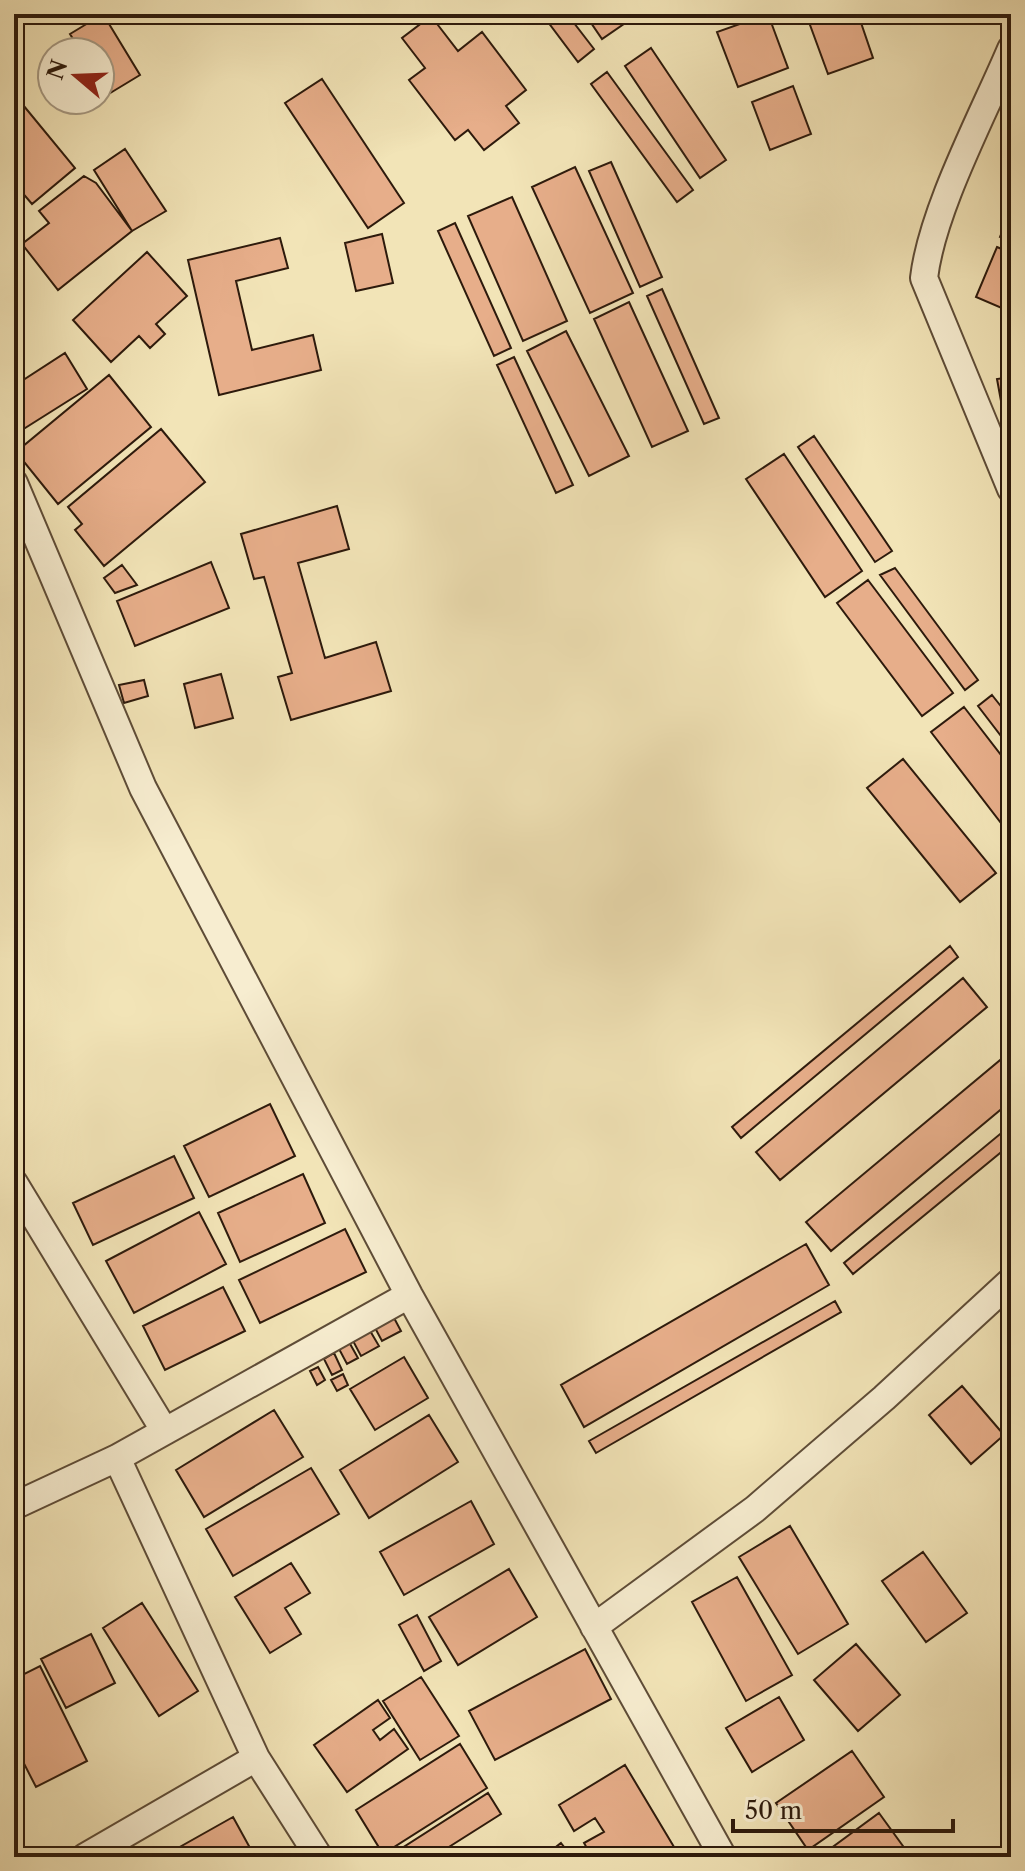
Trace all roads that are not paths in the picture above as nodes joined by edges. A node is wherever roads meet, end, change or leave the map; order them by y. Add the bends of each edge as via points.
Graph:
1 (1011, 49) edge
2 (14, 483) edge
3 (1011, 489) edge
4 (14, 1183) edge
5 (1011, 1281) edge
6 (409, 1295) junction
7 (164, 1430) junction
8 (117, 1458) junction
9 (14, 1506) edge
10 (594, 1627) junction
11 (256, 1758) junction
12 (85, 1857) edge
13 (319, 1857) edge
14 (723, 1857) edge

1 - 3 street via 927,253 924,278
2 - 6 street via 143,788
4 - 7 street
5 - 10 street via 755,1509
6 - 7 street
6 - 10 street
7 - 8 street
8 - 9 street
8 - 11 street
10 - 14 street
11 - 12 street
11 - 13 street

